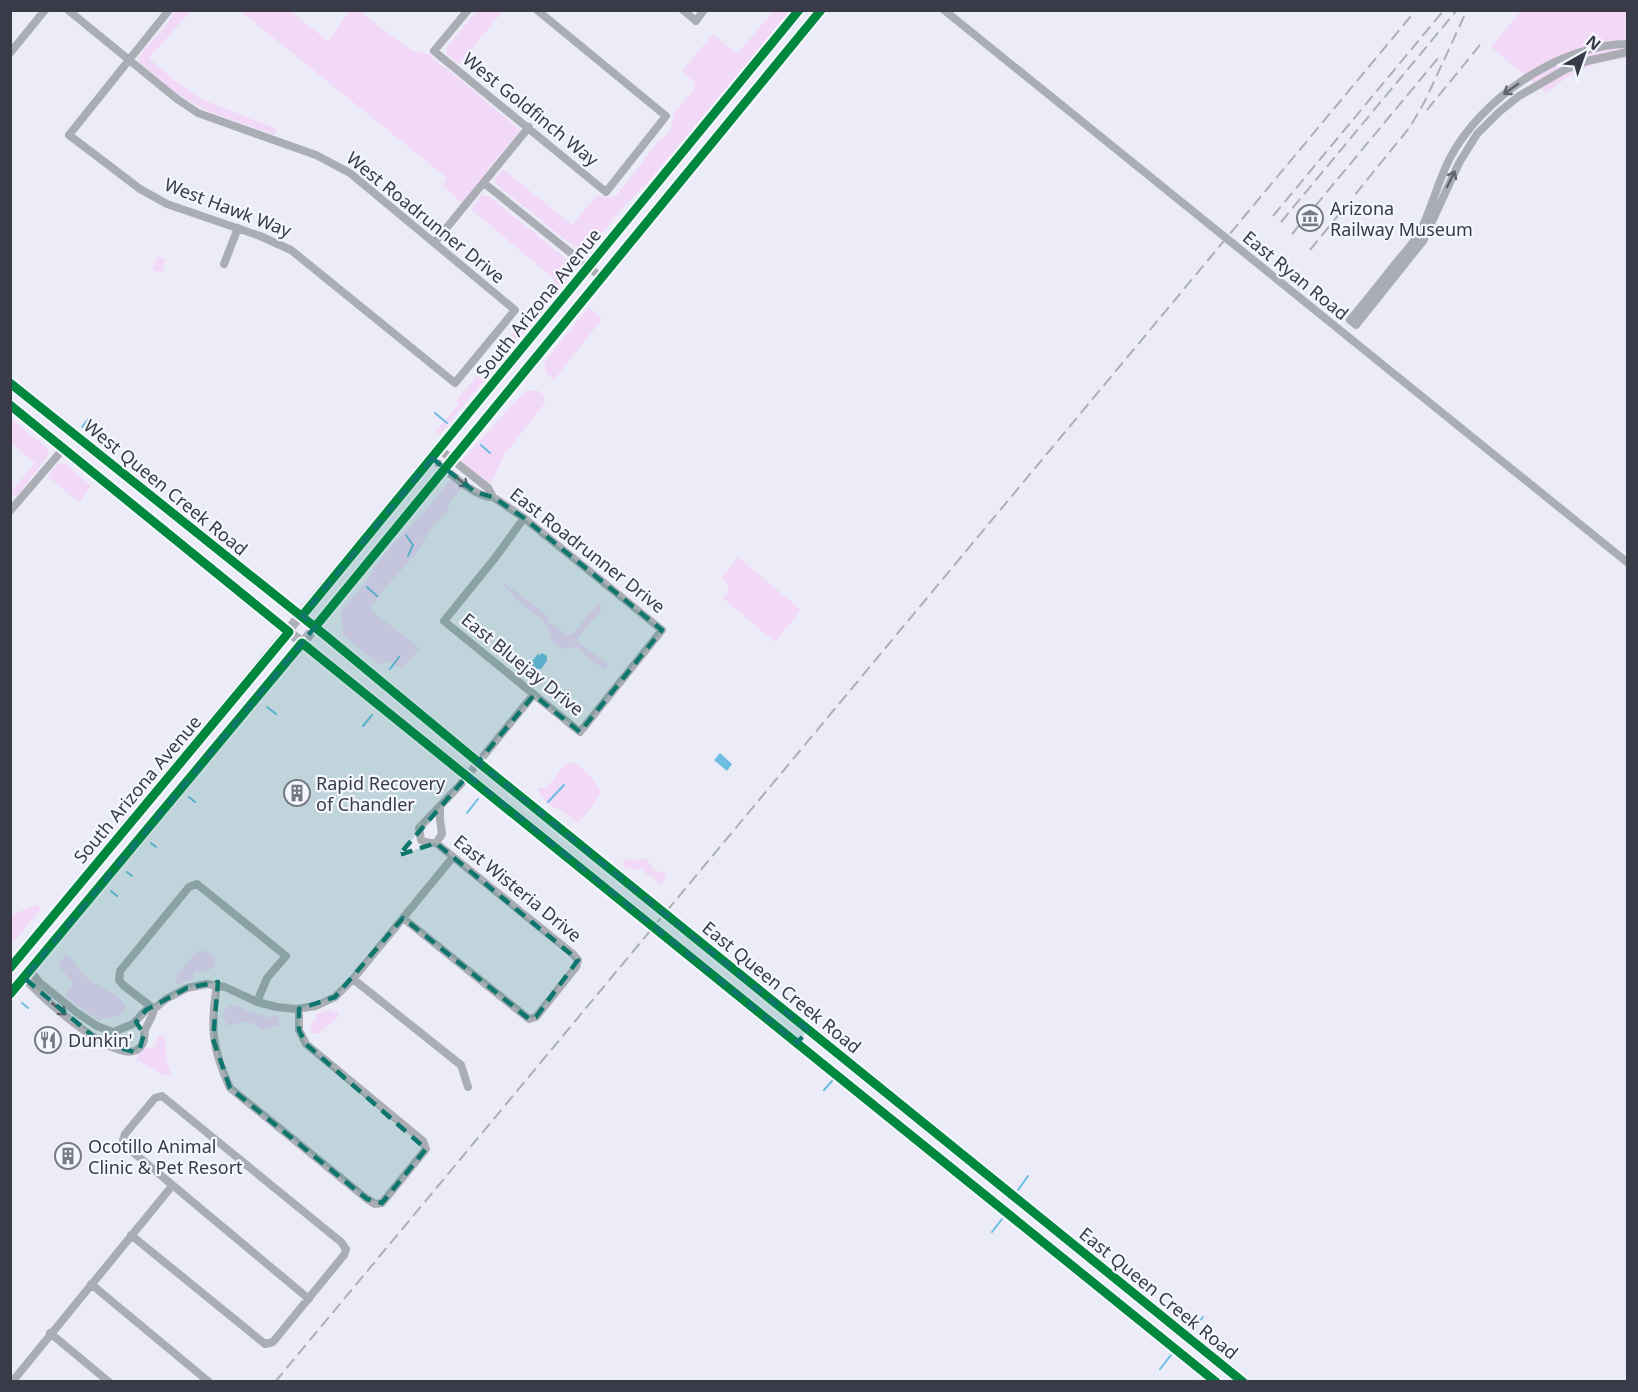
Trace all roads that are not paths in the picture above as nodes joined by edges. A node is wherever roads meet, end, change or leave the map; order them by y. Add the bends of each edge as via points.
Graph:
1 (45, 10) edge
2 (68, 10) edge
3 (169, 10) edge
4 (468, 10) edge
5 (537, 10) edge
6 (683, 10) edge
7 (704, 10) edge
8 (799, 10) edge
9 (821, 10) edge
10 (944, 10) edge
11 (1628, 44) edge
12 (1628, 52) edge
13 (10, 53) edge
14 (129, 59) junction
15 (529, 127) junction
16 (483, 183) junction
17 (238, 228) junction
18 (435, 242) junction
19 (224, 264) dead end
20 (588, 267) junction
21 (602, 278) junction
22 (515, 310) joint
23 (10, 383) edge
24 (10, 405) edge
25 (64, 447) junction
26 (435, 453) junction
27 (449, 464) junction
28 (11, 508) edge
29 (524, 518) junction
30 (1628, 563) edge
31 (302, 616) junction
32 (315, 627) junction
33 (289, 632) junction
34 (302, 643) junction
35 (534, 694) junction
36 (580, 732) joint
37 (478, 762) junction
38 (468, 775) junction
39 (155, 794) junction
40 (168, 804) junction
41 (440, 807) junction
42 (436, 843) junction
43 (453, 857) junction
44 (403, 918) junction
45 (10, 968) edge
46 (27, 974) junction
47 (353, 979) junction
48 (217, 986) junction
49 (10, 994) edge
50 (257, 1002) junction
51 (154, 1009) junction
52 (299, 1009) junction
53 (133, 1024) junction
54 (808, 1030) junction
55 (144, 1034) junction
56 (797, 1043) junction
57 (468, 1087) dead end
58 (172, 1186) junction
59 (131, 1235) junction
60 (91, 1284) junction
61 (309, 1299) junction
62 (50, 1333) junction
63 (12, 1382) edge
64 (109, 1382) edge
65 (209, 1382) edge
66 (1216, 1382) edge
67 (1243, 1382) edge

1 - 13 street
2 - 14 street, West Roadrunner Drive
3 - 14 street
4 - 15 street, West Goldfinch Way via 434,51
5 - 15 street, West Goldfinch Way via 666,116 606,192
6 - 7 street via 696,21
8 - 20 main road, South Arizona Avenue
9 - 21 main road, South Arizona Avenue
10 - 30 street, East Ryan Road
11 -> 12 street via 1582,51 1512,87 1491,104 1469,128 1450,158 1421,231 1353,322 1428,233 1459,163 1498,111 1566,69
14 - 17 street, West Hawk Way via 69,135 140,189 167,204
14 - 18 street, West Roadrunner Drive via 198,113 334,164
15 - 16 street
16 - 18 street
16 - 20 street
17 - 19 street
17 - 22 street, West Hawk Way via 298,254 455,383
18 - 22 street, West Roadrunner Drive
20 - 21 street
20 - 26 main road, South Arizona Avenue
21 - 27 main road, South Arizona Avenue
23 - 31 main road, West Queen Creek Road
24 - 25 main road, West Queen Creek Road
25 - 28 street
25 - 33 main road, West Queen Creek Road
26 - 27 street, East Roadrunner Drive
26 - 31 main road, South Arizona Avenue
27 - 29 street, East Roadrunner Drive via 475,492 493,497
27 - 32 main road, South Arizona Avenue
29 - 35 street, East Bluejay Drive via 444,621
29 - 36 street, East Roadrunner Drive via 662,630
31 - 32 main road, East Queen Creek Road
31 - 33 main road, South Arizona Avenue
32 - 34 main road, South Arizona Avenue
32 - 37 main road, East Queen Creek Road
33 - 34 main road, East Queen Creek Road
33 - 39 main road, South Arizona Avenue
34 - 38 main road, East Queen Creek Road
34 - 40 main road, South Arizona Avenue
35 - 36 street, East Bluejay Drive
35 - 37 street
37 - 38 street
37 - 54 main road, East Queen Creek Road
38 - 41 street
38 - 56 main road, East Queen Creek Road
39 - 40 main road
39 - 45 main road, South Arizona Avenue
40 - 46 main road, South Arizona Avenue
41 - 42 street via 442,834
41 - 42 street, East Wisteria Drive via 420,828 422,840
42 - 43 street, East Wisteria Drive
43 - 44 street
43 - 44 street, East Wisteria Drive via 578,960 536,1017 529,1019
44 - 47 street
46 - 49 main road, South Arizona Avenue
46 - 53 street via 97,1026 112,1032
46 -> 55 street via 42,995 100,1042 134,1052 144,1041
47 - 52 street via 335,997
47 - 57 street via 461,1065
48 - 50 street
48 - 51 street via 187,988
48 - 52 street via 213,1039 230,1088 349,1185 375,1204 382,1203 426,1149 423,1141 306,1044 299,1030
50 - 51 street via 267,978 286,956 197,884 189,887 120,971 119,980
50 - 52 street
51 - 53 street via 146,1010
51 - 55 street
53 - 55 street
54 - 56 main road
54 - 67 main road, East Queen Creek Road
56 - 66 main road, East Queen Creek Road
58 - 59 street
58 - 61 street
58 - 61 street via 123,1140 155,1098 162,1096 341,1242 346,1249 344,1255
59 - 60 street
59 - 61 street via 265,1344 273,1342
60 - 62 street
60 - 65 street
62 - 63 street
62 - 64 street

